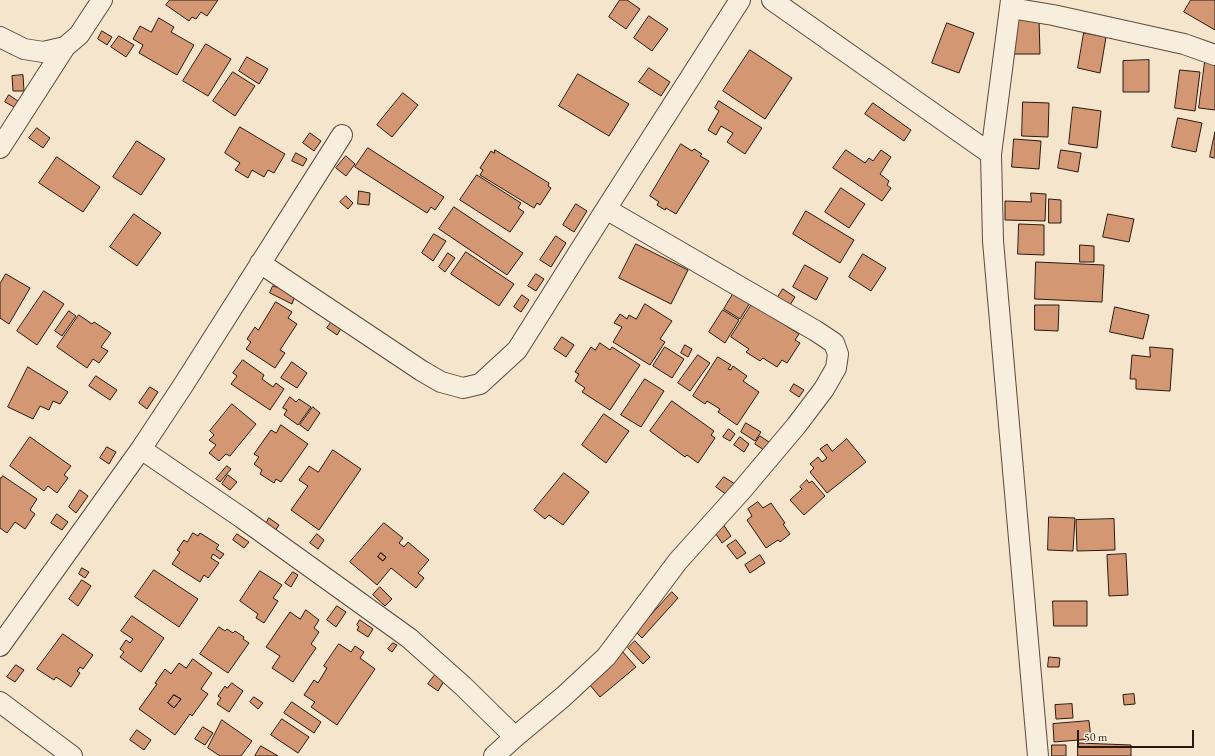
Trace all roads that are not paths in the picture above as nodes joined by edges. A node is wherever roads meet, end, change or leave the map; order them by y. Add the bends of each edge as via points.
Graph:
1 (102, 0) edge
2 (740, 0) edge
3 (772, 0) edge
4 (1011, 4) edge
5 (0, 37) edge
6 (65, 47) junction
7 (1215, 55) edge
8 (342, 135) dead end
9 (0, 148) edge
10 (991, 154) junction
11 (606, 209) junction
12 (260, 263) junction
13 (141, 448) junction
14 (0, 646) edge
15 (0, 702) edge
16 (515, 737) junction
17 (72, 756) edge
18 (494, 756) edge
19 (1038, 756) edge

1 - 6 street via 79,35
2 - 11 street
3 - 10 street
4 - 7 street via 1184,44
4 - 10 street
5 - 6 street via 24,49 43,52
6 - 9 street
8 - 12 street
10 - 19 street via 993,241
11 - 12 street via 517,350 480,384 463,388 441,382 422,371
11 - 16 street via 834,343 838,354 836,368 824,389 796,426 678,561 606,657
12 - 13 street
13 - 14 street
13 - 16 street via 409,638
15 - 17 street
16 - 18 street

